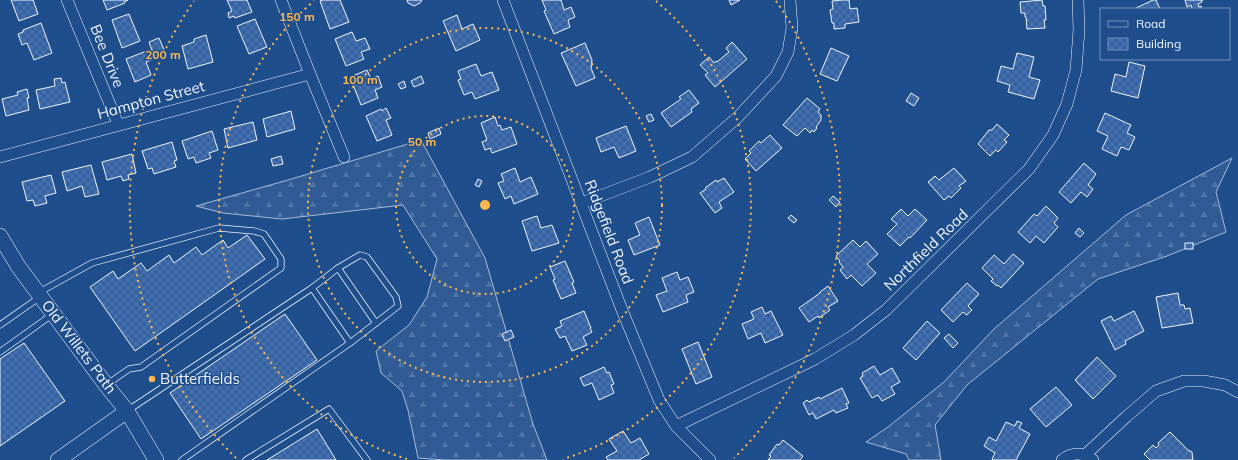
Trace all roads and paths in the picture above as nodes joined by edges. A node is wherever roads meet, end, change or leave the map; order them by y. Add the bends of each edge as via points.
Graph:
1 (67, 0) edge
2 (281, 0) edge
3 (503, 0) edge
4 (790, 0) edge
5 (1079, 0) edge
6 (310, 74) junction
7 (118, 124) junction
8 (0, 156) edge
9 (344, 157) dead end
10 (582, 203) junction
11 (0, 236) edge
12 (338, 268) junction
13 (312, 288) junction
14 (39, 295) junction
15 (54, 314) junction
16 (376, 323) junction
17 (0, 325) edge
18 (350, 343) junction
19 (0, 352) edge
20 (106, 385) junction
21 (1238, 392) edge
22 (127, 411) junction
23 (676, 426) junction
24 (1089, 457) edge
25 (58, 460) edge
26 (156, 460) edge
27 (182, 460) edge
28 (246, 460) edge
29 (367, 460) edge
30 (710, 460) edge
31 (1062, 460) edge

1 - 7 street, Bee Drive
2 - 6 street
3 - 10 street, Ridgefield Road
4 - 10 street via 792,28 788,52 776,76 738,116 692,157 650,177
5 - 23 street, Northfield Road via 1076,70 1067,104 1053,135 1029,169 886,310 854,335 815,359
6 - 7 street, Hampton Street
6 - 9 street
7 - 8 street, Hampton Street
10 - 23 street, Ridgefield Road via 648,376 659,400
11 - 14 main road, Old Willets Path
12 - 13 lane
12 - 16 lane
12 - 16 lane via 360,255 367,258 396,297 398,306
13 - 18 lane
13 - 22 lane
14 - 15 main road, Old Willets Path
14 - 17 lane
14 - 20 lane via 92,263 219,228 264,234 281,259 281,268 141,367 128,369
15 - 19 lane
15 - 20 main road, Old Willets Path
16 - 18 lane
18 - 27 lane
20 - 22 main road, Old Willets Path
21 - 24 street via 1204,381 1184,381 1156,391 1126,417
22 - 25 main road
22 - 26 main road, Old Willets Path
23 - 30 street, Ridgefield Road
24 - 31 street via 1078,454
28 - 29 lane via 330,409

